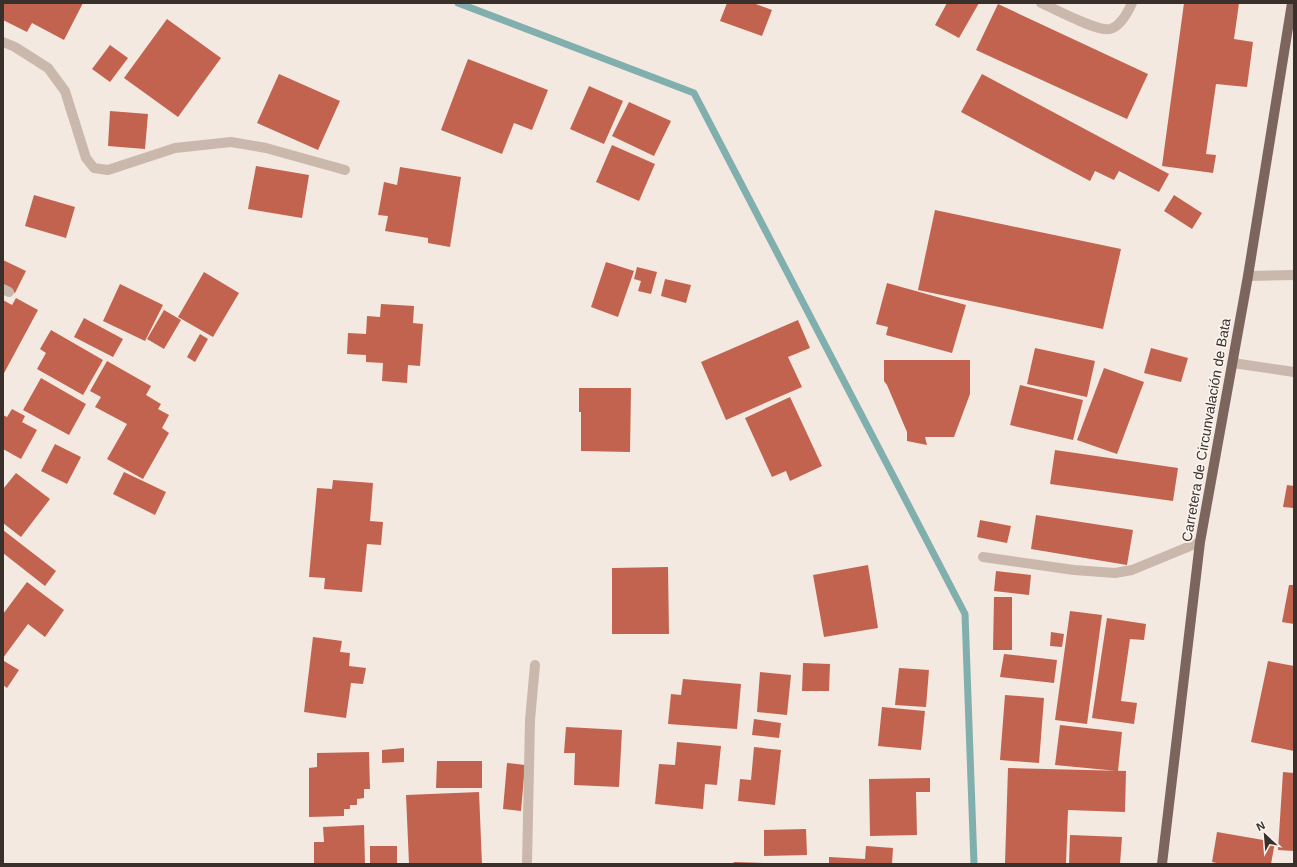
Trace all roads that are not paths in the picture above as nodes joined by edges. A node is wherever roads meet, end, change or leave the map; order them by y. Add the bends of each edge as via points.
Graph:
1 (1041, 3) edge
2 (1132, 3) edge
3 (1292, 3) edge
4 (3, 42) edge
5 (345, 170) dead end
6 (1294, 275) edge
7 (1248, 276) junction
8 (1233, 363) junction
9 (1294, 372) edge
10 (1200, 542) junction
11 (983, 557) dead end
12 (535, 665) dead end
13 (527, 864) edge
14 (1162, 864) edge

1 - 2 street via 1097,28 1110,29 1119,24
3 - 7 main road, Carretera de Circunvalación de Bata
4 - 5 street via 48,68 65,91 86,158 94,168 108,170 175,148 231,142 266,148
6 - 7 street
7 - 8 main road, Carretera de Circunvalación de Bata
8 - 9 street
8 - 10 main road, Carretera de Circunvalación de Bata
10 - 11 street via 1132,570 1115,573
10 - 14 main road, Carretera de Circunvalación de Bata
12 - 13 street via 530,720

